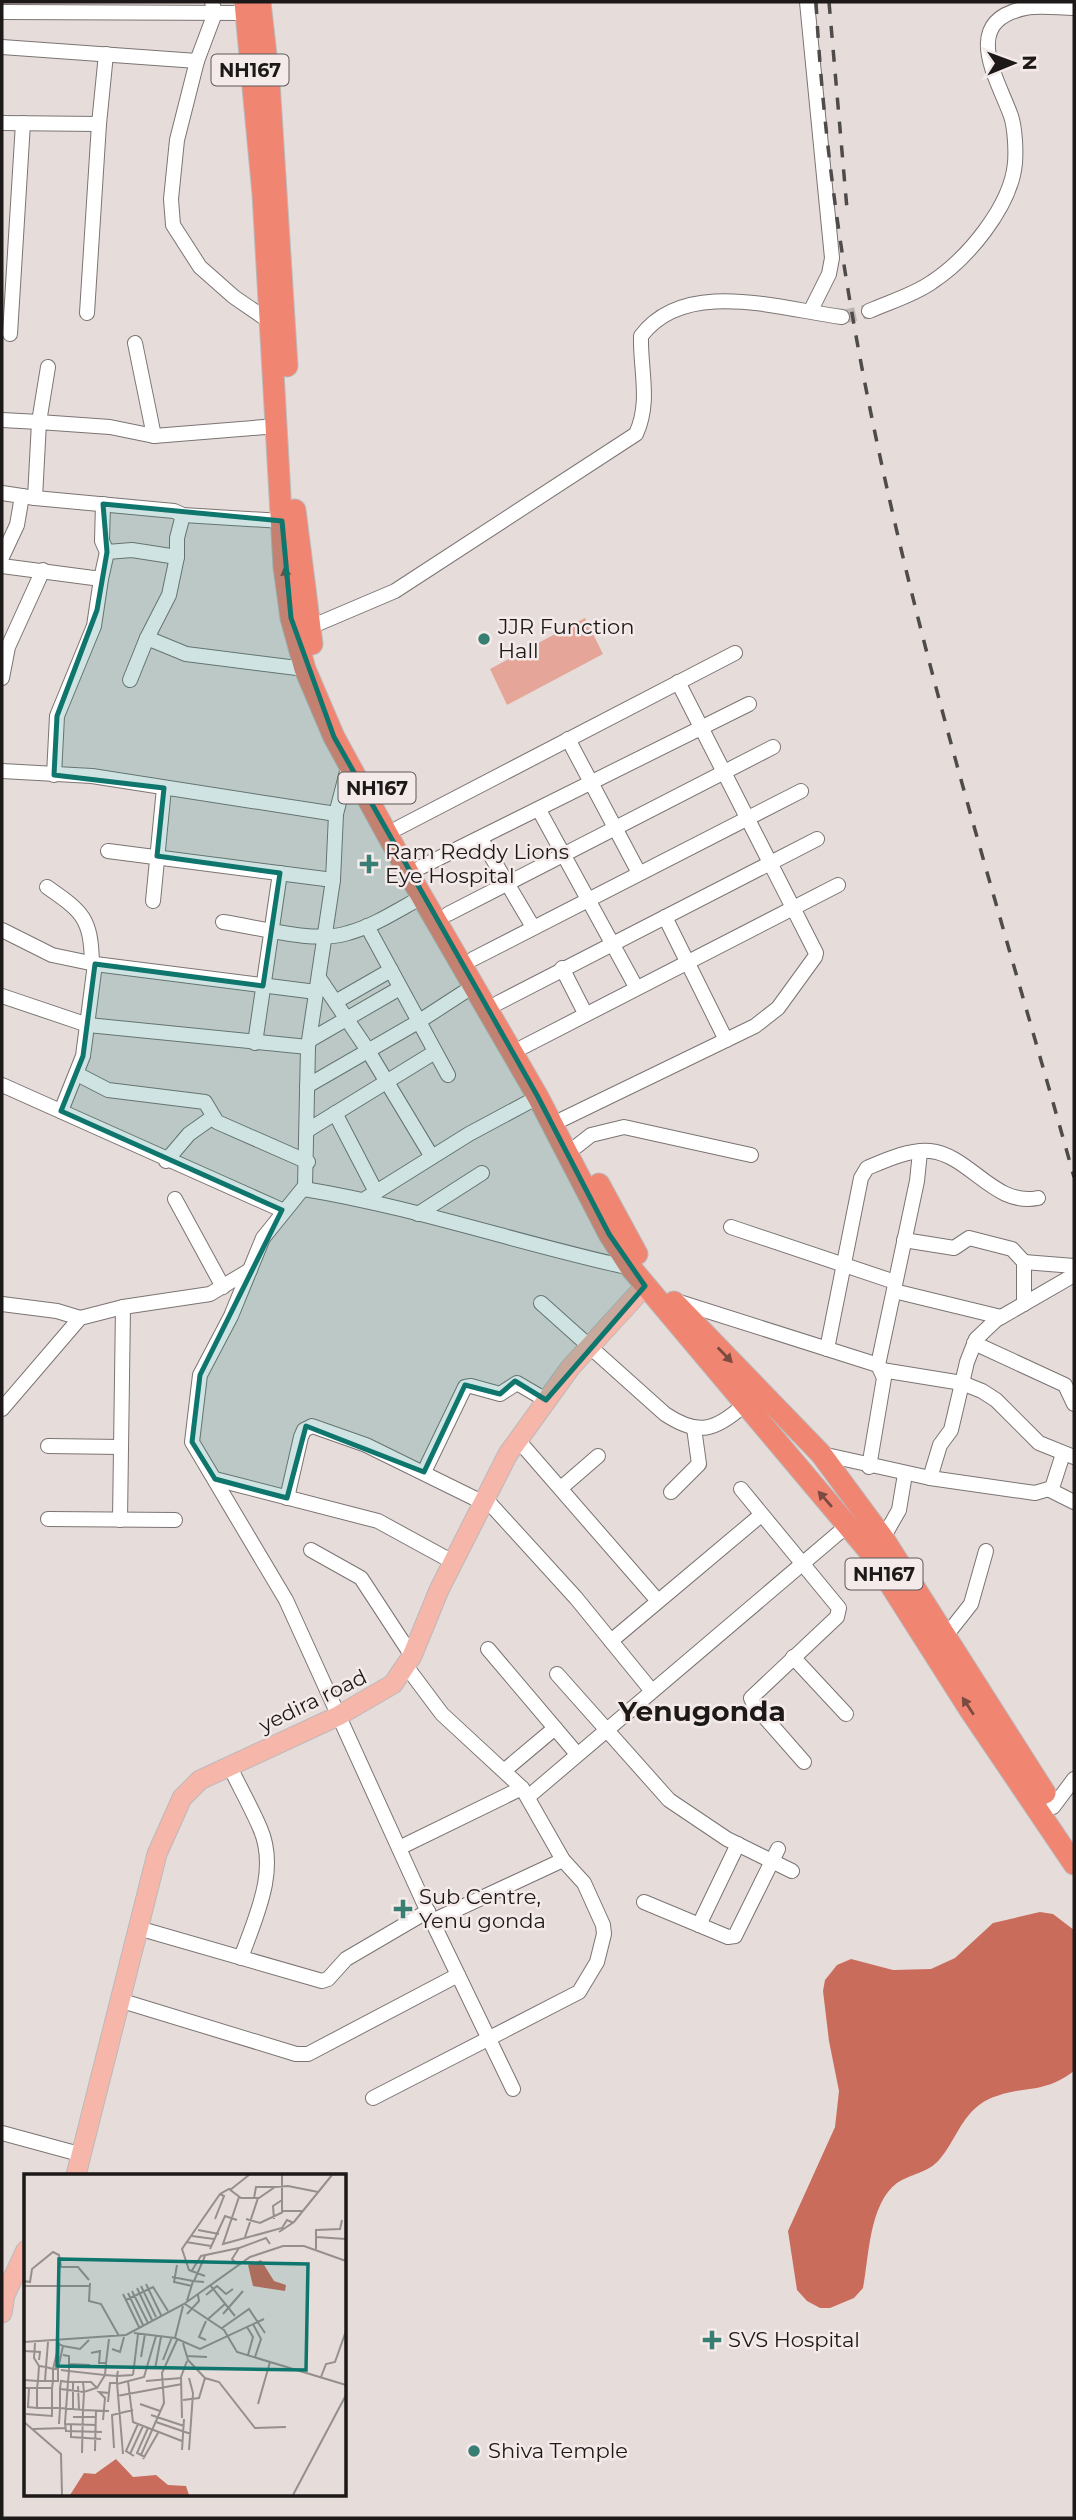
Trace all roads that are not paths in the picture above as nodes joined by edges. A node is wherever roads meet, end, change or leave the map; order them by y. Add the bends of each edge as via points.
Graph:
1 (807, 2) edge
2 (250, 6) edge
3 (214, 8) edge
4 (1074, 8) edge
5 (2, 12) edge
6 (2, 47) edge
7 (106, 54) junction
8 (197, 61) junction
9 (2, 123) edge
10 (23, 123) junction
11 (99, 124) junction
12 (811, 310) junction
13 (6, 311) edge
14 (869, 311) tunnel mouth
15 (87, 313) dead end
16 (842, 317) tunnel mouth
17 (269, 321) junction
18 (10, 334) dead end
19 (135, 343) dead end
20 (48, 367) dead end
21 (2, 420) edge
22 (40, 422) junction
23 (277, 426) junction
24 (154, 436) junction
25 (2, 494) edge
26 (28, 497) junction
27 (103, 504) junction
28 (183, 516) junction
29 (282, 521) junction
30 (107, 552) junction
31 (177, 557) junction
32 (2, 558) edge
33 (2, 566) edge
34 (43, 570) junction
35 (101, 579) junction
36 (307, 628) junction
37 (147, 638) junction
38 (735, 653) dead end
39 (305, 669) junction
40 (2, 678) edge
41 (130, 680) dead end
42 (678, 682) junction
43 (749, 705) dead end
44 (702, 728) junction
45 (568, 739) junction
46 (773, 747) dead end
47 (349, 764) junction
48 (2, 771) edge
49 (724, 774) junction
50 (54, 775) junction
51 (592, 784) junction
52 (164, 788) junction
53 (801, 792) dead end
54 (539, 810) junction
55 (336, 814) junction
56 (748, 819) junction
57 (398, 828) junction
58 (615, 829) junction
59 (481, 839) junction
60 (817, 839) dead end
61 (108, 851) dead end
62 (563, 855) junction
63 (157, 856) junction
64 (771, 864) junction
65 (421, 867) junction
66 (280, 873) junction
67 (639, 873) junction
68 (333, 880) junction
69 (507, 883) junction
70 (838, 885) dead end
71 (47, 887) dead end
72 (422, 897) junction
73 (588, 899) junction
74 (153, 901) dead end
75 (793, 908) junction
76 (448, 914) junction
77 (665, 917) junction
78 (223, 922) dead end
79 (367, 926) junction
80 (533, 927) junction
81 (272, 929) junction
82 (2, 930) edge
83 (325, 937) junction
84 (612, 943) junction
85 (473, 959) junction
86 (686, 961) junction
87 (93, 964) junction
88 (562, 968) junction
89 (391, 970) junction
90 (318, 985) junction
91 (475, 985) junction
92 (263, 986) junction
93 (636, 987) junction
94 (400, 988) junction
95 (2, 996) edge
96 (337, 1001) junction
97 (498, 1003) junction
98 (585, 1013) junction
99 (348, 1019) junction
100 (418, 1022) junction
101 (88, 1025) junction
102 (726, 1040) junction
103 (255, 1043) junction
104 (309, 1043) junction
105 (523, 1047) junction
106 (368, 1051) junction
107 (435, 1052) junction
108 (77, 1074) junction
109 (448, 1075) dead end
110 (387, 1081) junction
111 (2, 1085) edge
112 (307, 1086) junction
113 (538, 1097) junction
114 (61, 1111) junction
115 (335, 1113) junction
116 (213, 1118) junction
117 (563, 1119) junction
118 (308, 1130) junction
119 (578, 1146) junction
120 (920, 1152) junction
121 (751, 1155) dead end
122 (432, 1157) junction
123 (166, 1161) junction
124 (308, 1162) junction
125 (482, 1173) dead end
126 (304, 1189) junction
127 (370, 1196) junction
128 (1038, 1198) dead end
129 (175, 1199) dead end
130 (284, 1210) junction
131 (418, 1214) junction
132 (731, 1227) dead end
133 (904, 1240) junction
134 (1024, 1262) junction
135 (844, 1264) junction
136 (1074, 1266) edge
137 (631, 1268) junction
138 (250, 1270) junction
139 (1074, 1275) edge
140 (645, 1286) junction
141 (895, 1286) junction
142 (223, 1287) junction
143 (671, 1299) junction
144 (541, 1303) dead end
145 (2, 1304) edge
146 (1024, 1304) junction
147 (123, 1307) junction
148 (1001, 1317) junction
149 (80, 1318) junction
150 (974, 1343) junction
151 (589, 1345) junction
152 (827, 1349) junction
153 (880, 1367) junction
154 (962, 1383) junction
155 (546, 1400) junction
156 (1074, 1404) edge
157 (744, 1405) junction
158 (2, 1409) edge
159 (694, 1428) junction
160 (518, 1440) junction
161 (48, 1446) dead end
162 (121, 1447) junction
163 (821, 1454) junction
164 (1069, 1455) edge
165 (598, 1456) dead end
166 (869, 1467) junction
167 (424, 1472) junction
168 (905, 1474) junction
169 (930, 1478) junction
170 (215, 1479) junction
171 (561, 1488) junction
172 (741, 1489) dead end
173 (1050, 1490) junction
174 (671, 1492) dead end
175 (287, 1498) junction
176 (483, 1500) junction
177 (1074, 1502) edge
178 (761, 1515) junction
179 (48, 1519) dead end
180 (120, 1520) junction
181 (175, 1520) dead end
182 (848, 1525) junction
183 (883, 1538) junction
184 (311, 1550) dead end
185 (986, 1551) dead end
186 (453, 1562) junction
187 (801, 1562) junction
188 (658, 1601) junction
189 (945, 1637) junction
190 (611, 1641) junction
191 (488, 1649) dead end
192 (793, 1657) junction
193 (409, 1661) junction
194 (557, 1674) dead end
195 (651, 1690) junction
196 (846, 1714) dead end
197 (338, 1716) junction
198 (555, 1728) junction
199 (605, 1730) junction
200 (577, 1754) junction
201 (804, 1762) dead end
202 (229, 1765) junction
203 (505, 1770) junction
204 (1074, 1779) edge
205 (525, 1792) junction
206 (1053, 1807) junction
207 (1074, 1839) edge
208 (738, 1844) junction
209 (399, 1848) junction
210 (776, 1855) junction
211 (563, 1860) junction
212 (1074, 1864) edge
213 (792, 1871) dead end
214 (644, 1902) dead end
215 (430, 1916) junction
216 (699, 1925) junction
217 (138, 1928) junction
218 (241, 1958) junction
219 (458, 1975) junction
220 (119, 2000) junction
221 (490, 2040) junction
222 (513, 2089) dead end
223 (373, 2098) dead end
224 (2, 2133) edge
225 (83, 2155) junction
226 (76, 2174) edge
227 (24, 2254) edge
228 (2, 2313) edge

1 - 12 street via 832,258
2 - 3 street
2 - 17 highway, NH167
2 - 36 highway, NH167 via 281,251
3 - 5 street
3 - 8 street
4 - 14 street via 1028,8 1000,19 988,43 989,66 1012,119 1015,164 1004,199 973,248 931,283
6 - 7 street
7 - 8 street
7 - 11 street
8 - 17 street via 177,140 173,225 201,267
9 - 10 street
10 - 11 street
10 - 13 street
11 - 15 street
12 - 16 street
12 - 36 street via 706,302 665,311 641,335 645,392 643,419 636,434 395,591
13 - 18 street
17 - 23 highway, NH167
19 - 24 street
20 - 22 street
21 - 22 street
22 - 24 street via 110,427
22 - 26 street
23 - 24 street
23 - 29 highway, NH167
25 - 26 street
26 - 27 street
26 - 32 street
27 - 28 street via 174,511
27 - 30 street
28 - 29 street
28 - 31 street
39 -> 29 highway, NH167 via 291,618
30 - 31 street via 132,550
30 - 35 street
31 - 37 street via 169,595
33 - 34 street
34 - 35 street
34 - 40 street via 8,647
35 - 50 street via 93,626 57,716
36 - 57 highway, NH167 via 324,691
37 - 39 street via 186,653
37 - 41 street
38 - 42 street
39 - 47 highway, NH167
42 - 44 street
42 - 45 street
43 - 44 street
44 - 49 street
44 - 51 street
45 - 51 street
45 - 57 street
46 - 49 street
47 - 55 street
47 - 72 highway, NH167
48 - 50 street
49 - 56 street
49 - 58 street
50 - 52 street
51 - 54 street
51 - 58 street
52 - 55 street
52 - 63 street
53 - 56 street
54 - 59 street
54 - 62 street
55 - 68 street
56 - 64 street
56 - 67 street
57 - 65 highway, NH167
58 - 62 street
58 - 67 street
59 - 65 street
59 - 69 street
60 - 64 street
61 - 63 street
62 - 69 street
62 - 73 street
63 - 66 street
63 - 74 street
64 - 75 street
64 - 77 street
65 - 76 highway, NH167
66 - 68 street
66 - 81 street
67 - 73 street
68 - 83 street
69 - 76 street
69 - 80 street
70 - 75 street
71 - 87 street via 86,919
72 - 79 street
72 - 91 highway, NH167
73 - 80 street
73 - 84 street
75 - 86 street
75 - 102 street via 816,953 813,961 778,1008
76 - 85 highway, NH167
77 - 84 street
77 - 86 street
78 - 81 street
79 - 83 street
79 - 89 street
80 - 85 street
81 - 83 street
81 - 92 street
82 - 87 street via 52,955
83 - 90 street
84 - 88 street
84 - 93 street
85 - 97 highway, NH167
86 - 93 street
86 - 102 street
87 - 92 street
87 - 101 street
88 - 97 street
88 - 98 street
89 - 94 street
89 - 96 street
90 - 92 street
90 - 96 street
90 - 104 street
91 - 100 street
91 - 113 highway, NH167
92 - 103 street
93 - 98 street
94 - 99 street
94 - 100 street
95 - 101 street
96 - 99 street
97 - 105 highway, NH167
98 - 105 street
99 - 104 street
99 - 106 street
100 - 106 street
100 - 107 street
101 - 103 street
101 - 108 street
102 - 117 street
103 - 104 street
104 - 112 street
105 - 117 highway, NH167
106 - 110 street
106 - 112 street
107 - 109 street
107 - 110 street
108 - 114 street
108 - 116 street via 108,1090 205,1102
110 - 115 street
110 - 122 street
111 - 114 street
112 - 118 street
113 - 122 street
113 - 137 highway, NH167
114 - 123 street
115 - 118 street
115 - 127 street
116 - 123 street via 189,1134
116 - 124 street
117 - 119 highway, NH167
118 - 124 street
119 - 121 street via 591,1135 624,1127
119 - 143 highway, NH167 via 650,1277
120 - 128 street via 946,1155 1015,1199
120 - 133 street
120 - 135 street via 867,1168 861,1178
122 - 127 street
123 - 130 street
124 - 126 street
125 - 131 street
126 - 127 street
126 - 130 street
127 - 131 street
129 - 142 street
130 - 138 street via 263,1238
131 - 137 street
132 - 135 street
133 - 134 street via 954,1248 969,1238 1012,1249
133 - 141 street
134 - 136 street
134 - 146 street
135 - 141 street
135 - 152 street
137 - 140 highway, NH167
138 - 142 street
138 - 170 street via 197,1385 192,1442
139 - 146 street
140 - 151 main road, yedira road
140 - 157 highway, NH167
141 - 148 street
141 - 153 street
142 - 147 street via 200,1297
143 - 152 street
143 -> 163 highway, NH167
144 - 151 street
145 - 149 street
146 - 148 street
147 - 149 street
147 - 162 street
148 - 150 street
149 - 158 street
150 - 154 street
150 - 156 street via 1065,1385
151 - 155 main road, yedira road
151 - 159 street via 665,1413
152 - 153 street
153 - 154 street
153 - 166 street via 884,1378
154 - 164 street via 996,1400 1039,1443
154 - 169 street via 951,1430 940,1445
155 - 160 main road, yedira road
155 - 167 street via 517,1383 503,1394 465,1387
157 - 159 street via 725,1422
182 -> 157 highway, NH167
159 - 174 street via 699,1464
160 - 171 street
160 - 176 main road, yedira road
161 - 162 street
162 - 180 street
163 - 166 street
163 - 183 highway, NH167
164 - 173 street
165 - 171 street
166 - 168 street
167 - 175 street via 312,1426 301,1437
167 - 176 street
168 - 169 street
168 - 183 street via 899,1510
169 - 173 street via 1035,1493
170 - 175 street
170 - 197 street via 276,1581
171 - 188 street
172 - 178 street
173 - 177 street
175 - 186 street via 378,1521
176 - 186 main road, yedira road
176 - 190 street
178 - 187 street
178 - 188 street
179 - 180 street
180 - 181 street
182 - 187 street
212 -> 182 highway, NH167
183 - 189 highway, NH167
184 - 193 street via 361,1578
185 - 189 street via 971,1604
186 - 193 main road, yedira road
187 - 192 street via 839,1613
187 - 195 street
188 - 190 street
189 - 206 highway, NH167
190 - 195 street
191 - 198 street
192 - 196 street
192 - 201 street via 751,1700
193 - 197 main road, yedira road via 393,1684
193 - 203 street via 442,1714
194 - 199 street
195 - 199 street
197 - 202 main road, yedira road
197 - 209 street
198 - 200 street
198 - 203 street
199 - 200 street
199 - 208 street via 669,1800
200 - 205 street
202 - 217 main road, yedira road via 200,1780 182,1798 157,1854
202 - 218 street via 261,1829 266,1860 265,1890
203 - 205 street
204 - 206 street
205 - 209 street
205 - 211 street
206 - 207 highway, NH167
208 - 210 street
208 - 216 street
209 - 215 street
210 - 213 street
210 - 216 street via 735,1937
211 - 215 street
211 - 221 street via 584,1883 603,1925 603,1948 579,1992
214 - 216 street
215 - 218 street via 346,1959 328,1979 317,1980
215 - 219 street
217 - 218 street
217 - 220 main road, yedira road
219 - 220 street via 308,2054
219 - 221 street
220 - 225 main road, yedira road
221 - 222 street
221 - 223 street
224 - 225 street
225 - 226 main road, yedira road
227 - 228 main road via 5,2295

